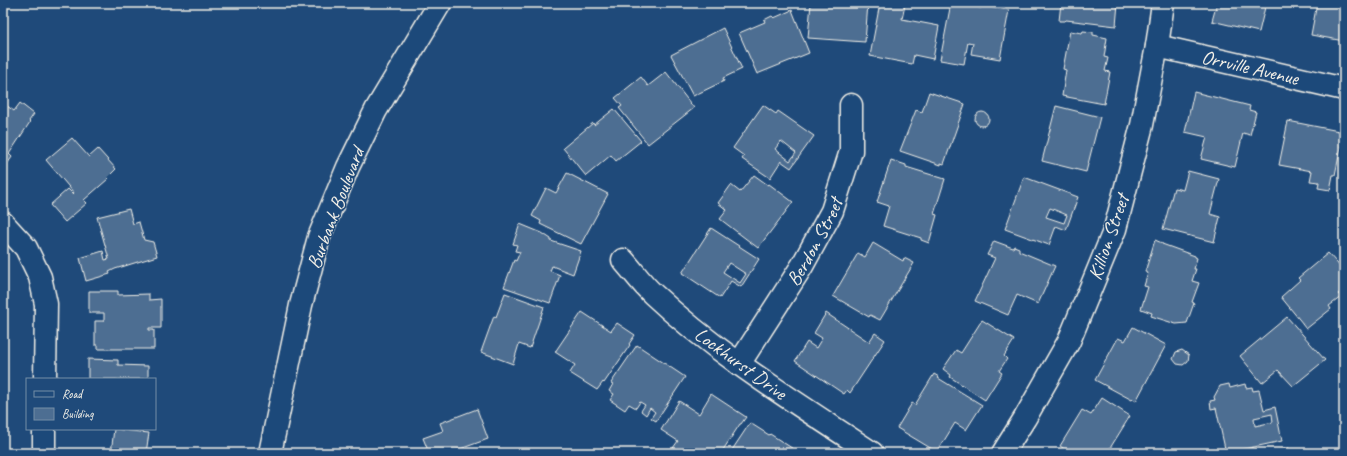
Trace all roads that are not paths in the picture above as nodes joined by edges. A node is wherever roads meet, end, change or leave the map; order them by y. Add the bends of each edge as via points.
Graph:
1 (440, 3) edge
2 (1163, 3) edge
3 (1157, 46) junction
4 (1344, 89) edge
5 (851, 105) dead end
6 (3, 223) edge
7 (623, 260) dead end
8 (739, 364) junction
9 (45, 378) edge
10 (44, 430) edge
11 (44, 453) edge
12 (270, 453) edge
13 (872, 453) edge
14 (1003, 453) edge

1 - 12 street, Burbank Boulevard via 376,110 348,166 319,237 301,305
2 - 3 street, Killion Street
3 - 4 street, Orrville Avenue
3 - 14 street, Killion Street via 1142,125 1115,229 1069,341
5 - 8 street, Berdon Street via 851,151 832,212 802,266
6 - 9 street via 26,248 40,277 46,304
7 - 8 street, Lockhurst Drive via 657,298 696,332
8 - 13 street, Lockhurst Drive
10 - 11 street

